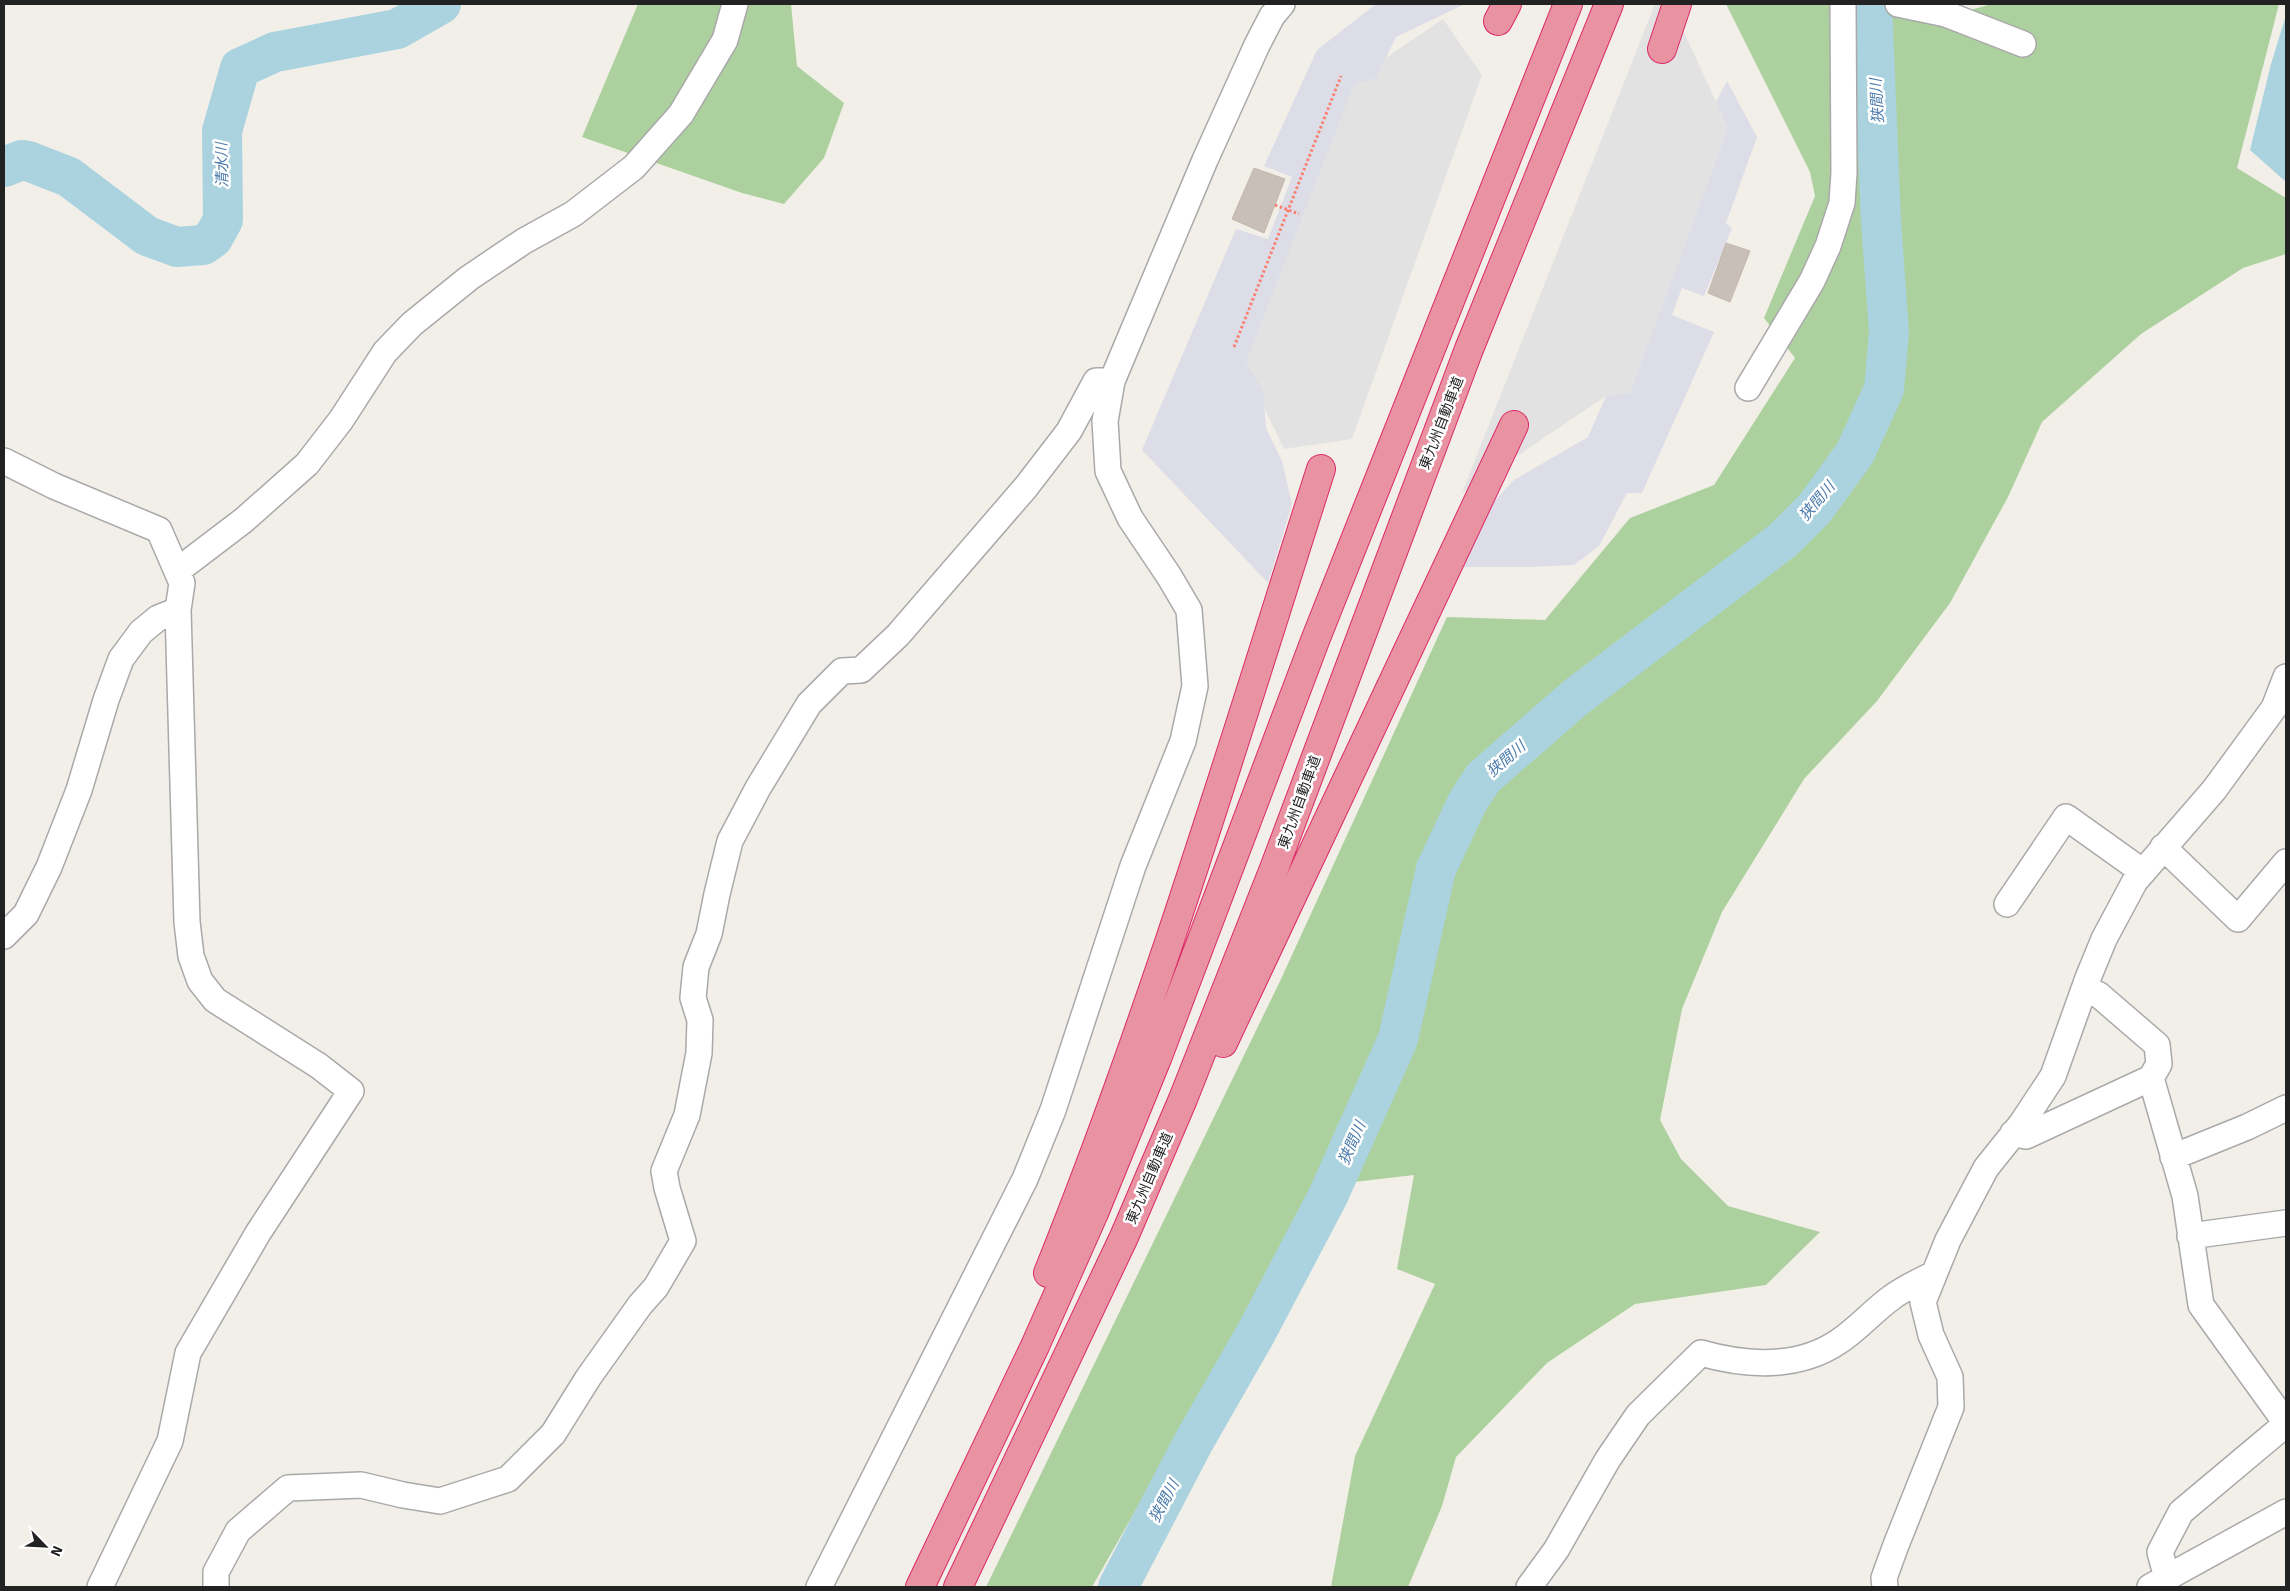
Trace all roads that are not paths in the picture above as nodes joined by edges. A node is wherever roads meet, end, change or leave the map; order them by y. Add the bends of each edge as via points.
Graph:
1 (735, 4) edge
2 (1282, 4) edge
3 (1568, 4) edge
4 (1609, 4) edge
5 (1677, 4) edge
6 (1843, 4) edge
7 (1898, 4) edge
8 (2023, 44) dead end
9 (1662, 49) dead end
10 (1112, 381) junction
11 (1748, 388) dead end
12 (1514, 425) dead end
13 (4, 461) edge
14 (1321, 468) dead end
15 (177, 571) junction
16 (178, 610) junction
17 (2286, 677) edge
18 (2163, 847) junction
19 (2286, 862) edge
20 (2143, 872) junction
21 (2007, 904) dead end
22 (4, 936) edge
23 (2085, 988) junction
24 (2151, 1078) junction
25 (2286, 1108) edge
26 (2013, 1134) junction
27 (2173, 1157) junction
28 (2286, 1223) edge
29 (2190, 1236) junction
30 (1124, 1237) junction
31 (1934, 1274) junction
32 (2286, 1423) edge
33 (2286, 1512) edge
34 (923, 1581) edge
35 (2158, 1583) edge
36 (100, 1587) edge
37 (216, 1587) edge
38 (819, 1587) edge
39 (958, 1587) edge
40 (1529, 1587) edge
41 (1885, 1587) edge

1 - 15 street via 725,40 681,114 634,167 573,214 524,241 469,278 412,324 385,352 342,420 306,464 244,520
2 - 10 street via 1272,16 1249,62
3 - 34 highway via 1316,638 1133,1117 1035,1346
4 - 30 highway, 東九州自動車道 via 1469,349 1275,866
5 - 9 highway
6 - 11 street via 1842,203 1812,281
7 - 8 street via 1946,14
10 - 37 street via 1096,381 1069,431 898,635 861,670 842,671 809,704 758,788 730,841 709,934 696,967 693,998 700,1020 699,1053 688,1115 664,1170 683,1242 656,1287 588,1378 554,1434 508,1480 440,1501 361,1485 288,1488 238,1531 216,1572
10 - 38 street via 1105,420 1108,471 1130,518 1189,610 1195,686 1183,741 1133,866 1053,1110 1025,1179
12 - 30 highway via 1211,1069
13 - 15 street via 54,486 159,530
14 - 34 highway via 1169,945 1087,1176
15 - 16 street via 182,583
16 - 22 street via 158,618 141,632 122,658 79,790 49,867 26,914
16 - 36 street via 186,922 200,981 215,1000 319,1066 351,1091 258,1233 188,1353 170,1441
17 - 18 street via 2274,708 2259,729 2214,790
18 - 19 street via 2238,919
18 - 20 street
20 - 21 street via 2066,818
20 - 23 street via 2104,939
23 - 24 street via 2099,994 2157,1046 2159,1064
23 - 26 street via 2054,1076
24 - 26 street via 2026,1136
24 - 27 street
25 - 27 street via 2247,1128
26 - 31 street via 1986,1168
27 - 29 street via 2185,1196
28 - 29 street
29 - 32 street via 2201,1305
30 - 39 highway, 東九州自動車道
31 - 40 street via 1892,1297 1838,1343 1802,1359 1769,1363 1701,1353 1638,1415 1608,1459 1556,1550
31 - 41 street via 1923,1302 1931,1334 1950,1377 1951,1407 1896,1544 1884,1578
32 - 35 street via 2181,1512 2160,1552
33 - 35 street

